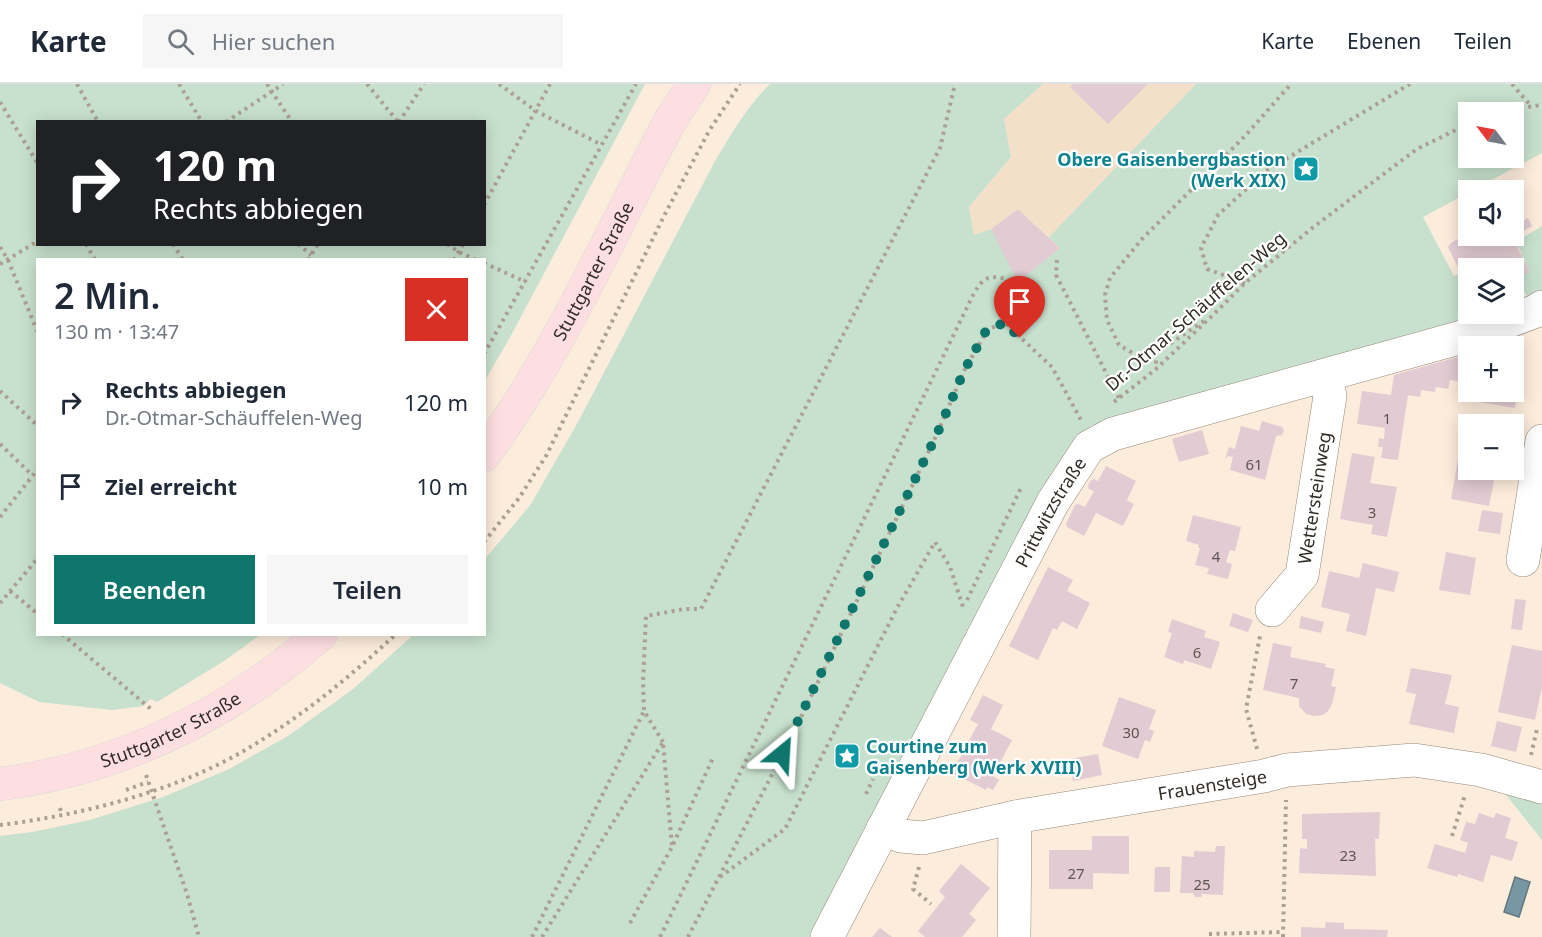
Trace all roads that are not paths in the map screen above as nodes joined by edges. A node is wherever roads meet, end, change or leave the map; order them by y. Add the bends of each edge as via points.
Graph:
1 (694, 84) edge
2 (1542, 307) edge
3 (1326, 376) junction
4 (1542, 441) edge
5 (486, 451) edge
6 (1523, 560) dead end
7 (1272, 610) road end
8 (319, 636) edge
9 (0, 784) edge
10 (1542, 787) edge
11 (1015, 817) junction
12 (883, 828) junction
13 (826, 937) edge
14 (1014, 937) edge

1 - 5 main road, Stuttgarter Straße via 658,142 547,357
2 - 3 street, Prittwitzstraße via 1480,332
3 - 7 street, Wettersteinweg via 1330,396 1302,576
3 - 12 street, Prittwitzstraße via 1113,434 1089,447 1053,502
4 - 6 street
8 - 9 main road, Stuttgarter Straße via 246,692 169,735 76,770
10 - 11 street, Frauensteige via 1474,769 1414,760 1275,773
11 - 12 street, Frauensteige via 923,838 901,836
11 - 14 street
12 - 13 street, Prittwitzstraße

